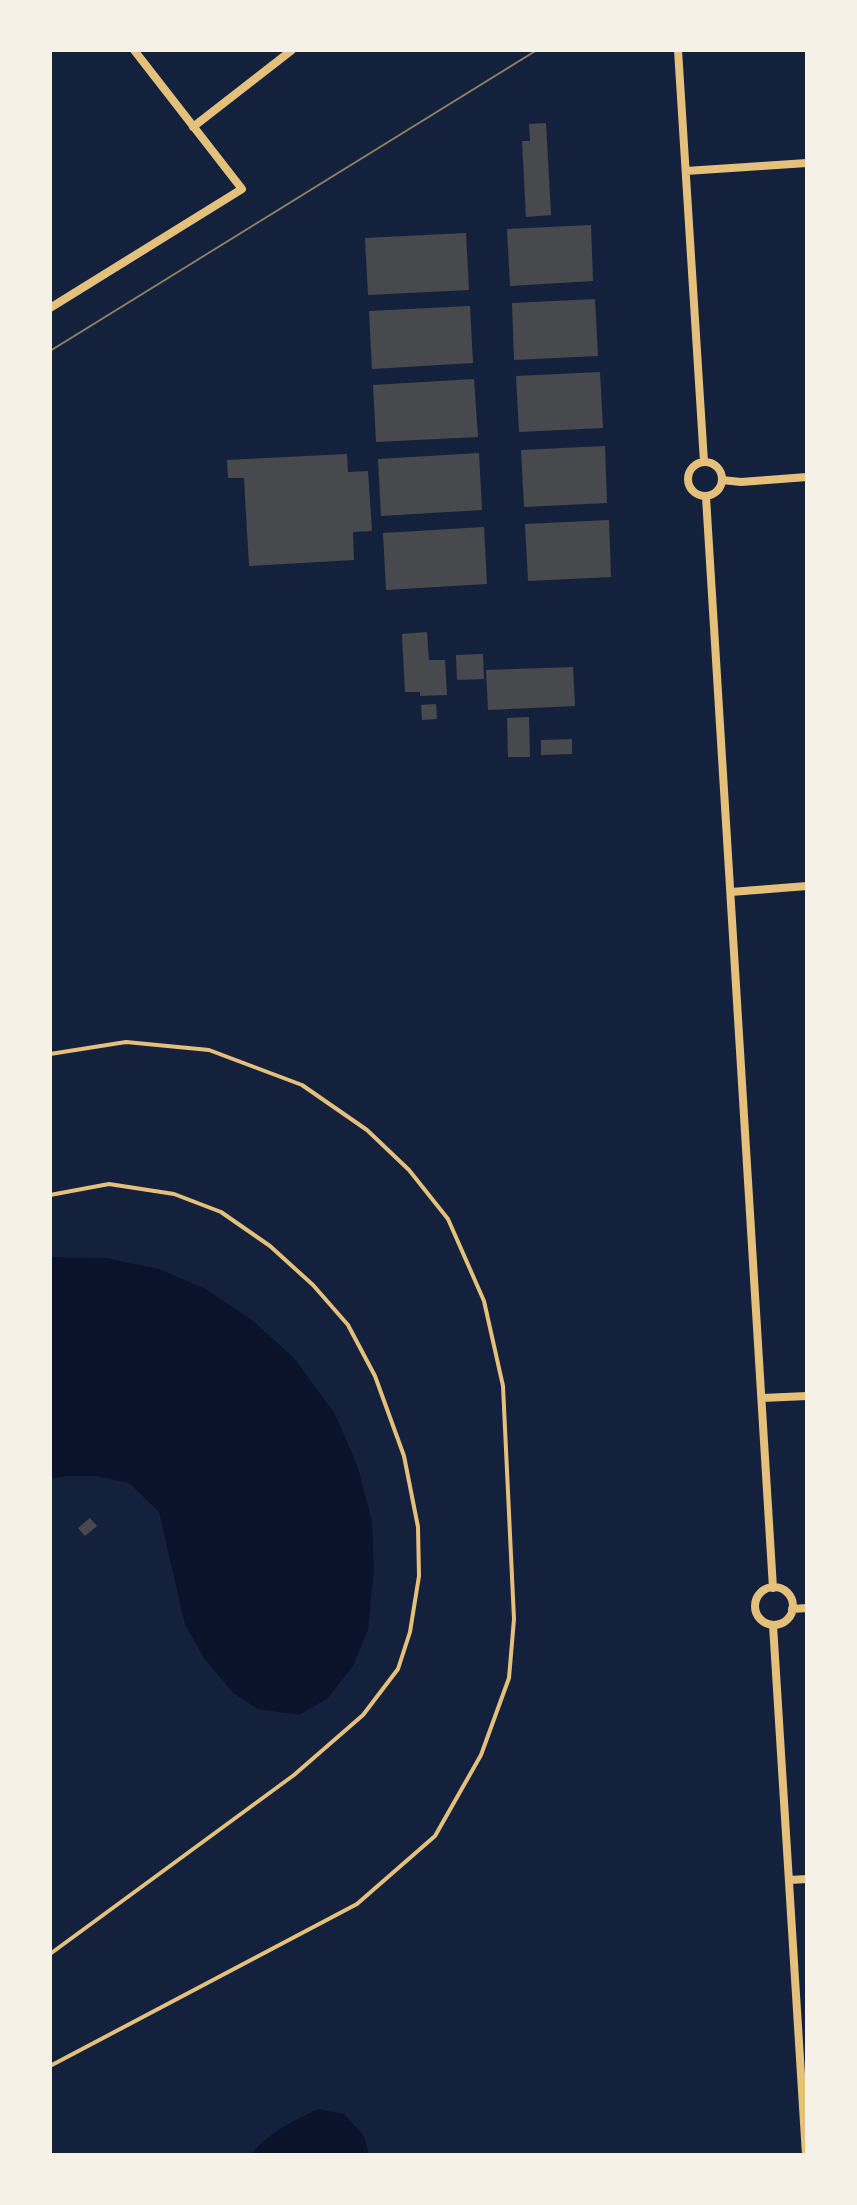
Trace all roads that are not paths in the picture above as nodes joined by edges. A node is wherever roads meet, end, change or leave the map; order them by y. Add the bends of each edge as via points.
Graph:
1 (134, 50) edge
2 (292, 50) edge
3 (678, 50) edge
4 (193, 127) junction
5 (807, 163) edge
6 (686, 171) junction
7 (50, 308) edge
8 (704, 462) junction
9 (807, 477) edge
10 (722, 480) junction
11 (706, 497) junction
12 (807, 886) edge
13 (731, 892) junction
14 (50, 1054) edge
15 (50, 1195) edge
16 (807, 1396) edge
17 (762, 1398) junction
18 (773, 1588) junction
19 (807, 1608) edge
20 (792, 1609) junction
21 (773, 1625) junction
22 (807, 1879) edge
23 (790, 1880) junction
24 (50, 1954) edge
25 (50, 2066) edge
26 (806, 2155) edge

1 - 4 street
2 - 4 street
3 - 6 street
4 - 7 street via 242,189
5 - 6 street
6 - 8 street
8 - 10 street via 715,465
8 - 11 street via 690,470 688,479 691,489
9 - 10 street
10 - 11 street via 718,491
11 - 13 street
12 - 13 street
13 - 17 street
14 - 25 lane via 126,1042 209,1050 302,1085 367,1130 409,1170 448,1219 484,1301 503,1386 514,1619 509,1678 481,1755 435,1836 357,1904
15 - 24 lane via 109,1184 174,1194 221,1212 313,1285 348,1325 375,1376 404,1456 418,1527 419,1576 398,1669 363,1715 294,1775
16 - 17 street
17 - 18 street
18 - 20 street via 788,1595
18 - 21 street via 762,1592 755,1607 761,1620
19 - 20 street
20 - 21 street via 788,1619
21 - 23 street
22 - 23 street
23 - 26 street

